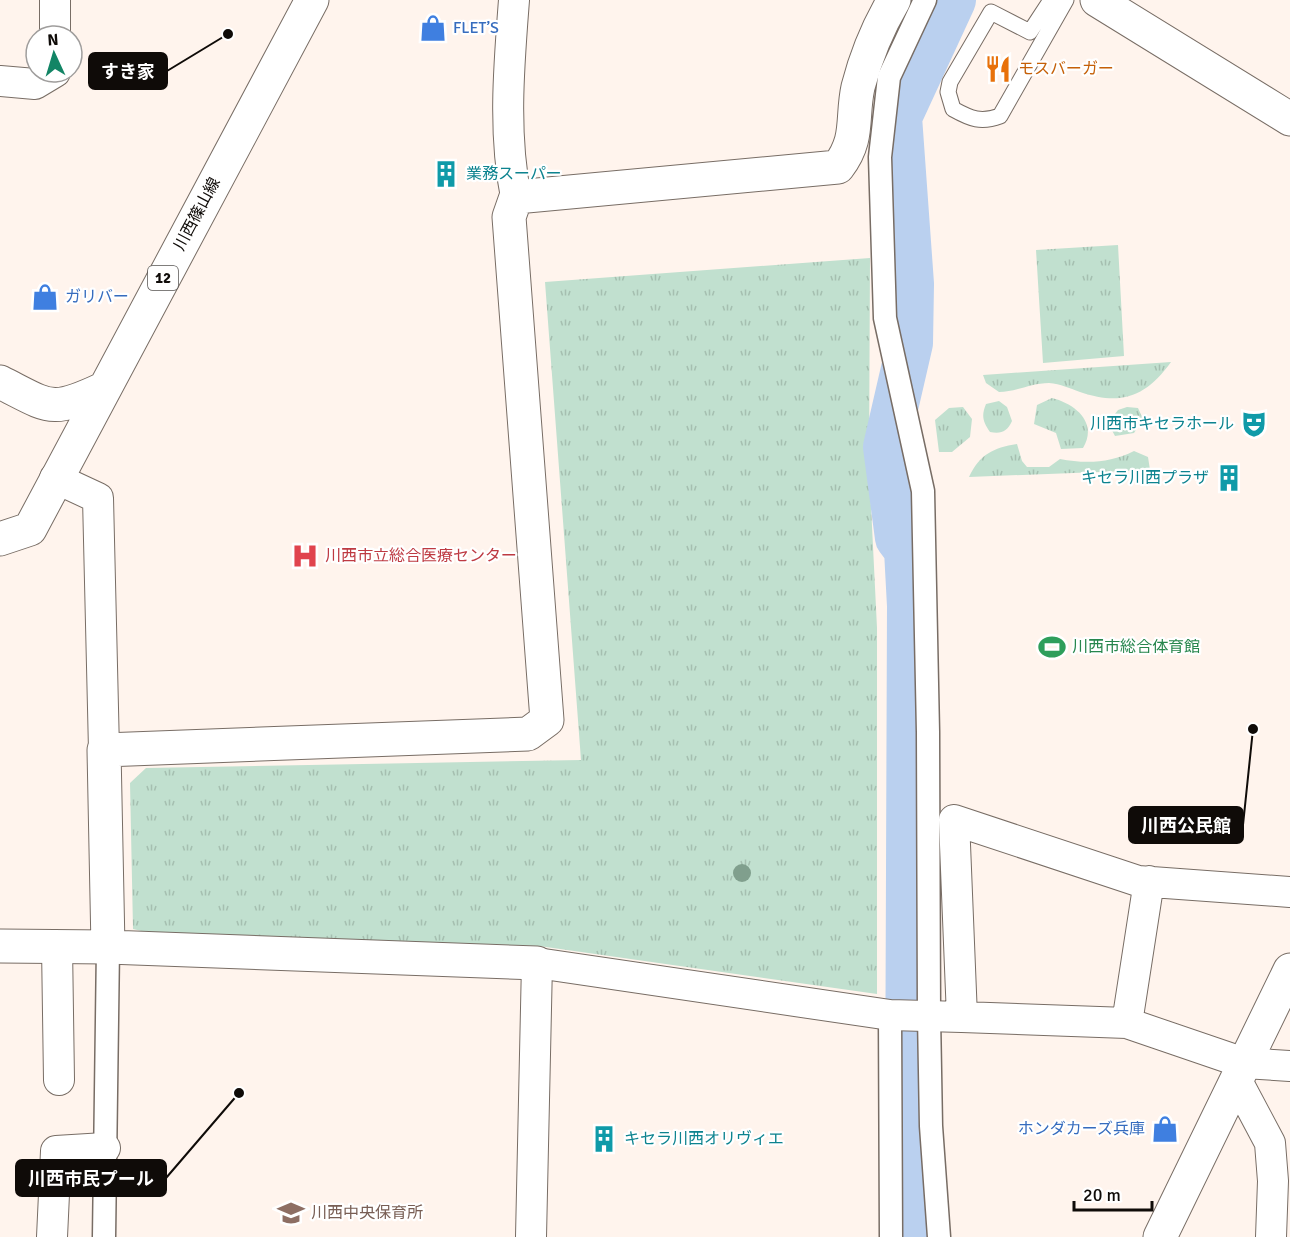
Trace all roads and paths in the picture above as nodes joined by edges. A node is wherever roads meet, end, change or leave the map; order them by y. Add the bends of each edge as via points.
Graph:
1 (55, 0) edge
2 (312, 0) edge
3 (514, 0) edge
4 (894, 0) edge
5 (925, 0) edge
6 (1051, 0) edge
7 (1066, 0) edge
8 (1097, 0) edge
9 (55, 24) edge
10 (0, 81) edge
11 (24, 83) edge
12 (1290, 119) edge
13 (516, 197) junction
14 (0, 382) edge
15 (103, 389) junction
16 (55, 478) junction
17 (0, 539) edge
18 (104, 750) junction
19 (1149, 881) junction
20 (1290, 892) edge
21 (0, 946) edge
22 (57, 946) junction
23 (108, 947) junction
24 (537, 963) junction
25 (1290, 970) edge
26 (908, 1015) junction
27 (962, 1017) junction
28 (1127, 1023) junction
29 (1290, 1066) edge
30 (1240, 1071) junction
31 (59, 1080) dead end
32 (105, 1148) junction
33 (52, 1237) edge
34 (104, 1237) edge
35 (531, 1237) edge
36 (891, 1237) edge
37 (939, 1237) edge
38 (1160, 1237) edge
39 (1271, 1237) edge

1 - 9 street
2 - 15 street, 川西篠山線 / 12
3 - 13 street via 509,66 510,170
4 - 13 street via 877,29 858,88 851,150 838,167
5 - 26 street via 889,77 881,149 885,318 923,491 928,744
6 - 7 lane via 1030,32 991,12 950,82 948,92 953,109 984,122 1000,116
8 - 12 street
10 - 11 street
13 - 18 street via 509,217 547,720 528,734
14 - 15 street via 43,404 56,406 72,404
15 - 16 street, 川西篠山線 / 12
16 - 17 street, 川西篠山線 / 12 via 30,529
16 - 18 street via 98,498
18 - 23 street
19 - 20 street
19 - 27 street via 1138,881 954,820
19 - 28 street
21 - 22 street
22 - 23 street
22 - 31 street
23 - 24 street
23 - 32 street
24 - 26 street
24 - 35 street
25 - 30 street
26 - 27 street
26 - 36 street
26 - 37 street via 931,1126
27 - 28 street
28 - 30 street
29 - 30 street
30 - 38 street
30 - 39 street via 1270,1143
32 - 33 street via 56,1151
32 - 34 street

